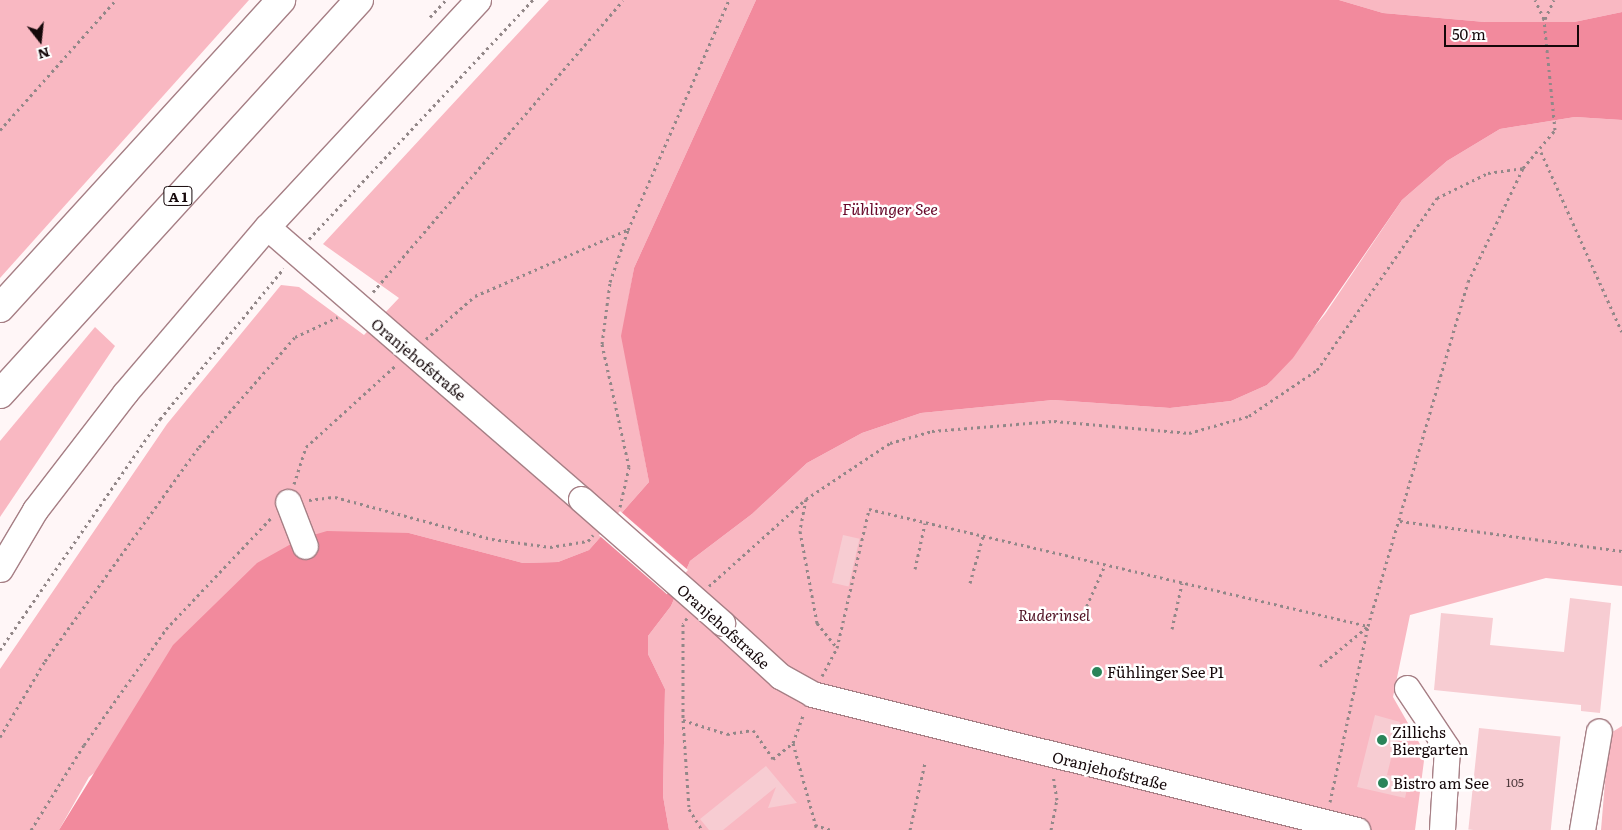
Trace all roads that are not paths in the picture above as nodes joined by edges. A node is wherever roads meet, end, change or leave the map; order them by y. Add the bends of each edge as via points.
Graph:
1 (282, 0) edge
2 (358, 0) edge
3 (478, 0) edge
4 (267, 227) junction
5 (0, 308) edge
6 (0, 394) edge
7 (288, 502) road end
8 (305, 546) dead end
9 (0, 569) edge
10 (1407, 688) dead end
11 (1599, 731) dead end
12 (1357, 830) edge
13 (1442, 830) edge
14 (1582, 830) edge

1 - 5 highway
2 - 6 highway, A 1
3 - 4 street
4 - 9 street via 125,393 34,510
4 - 12 street, Oranjehofstraße, bridge via 294,255 412,352 780,676 812,694
7 - 8 street
10 - 13 street via 1448,748
11 - 14 street

